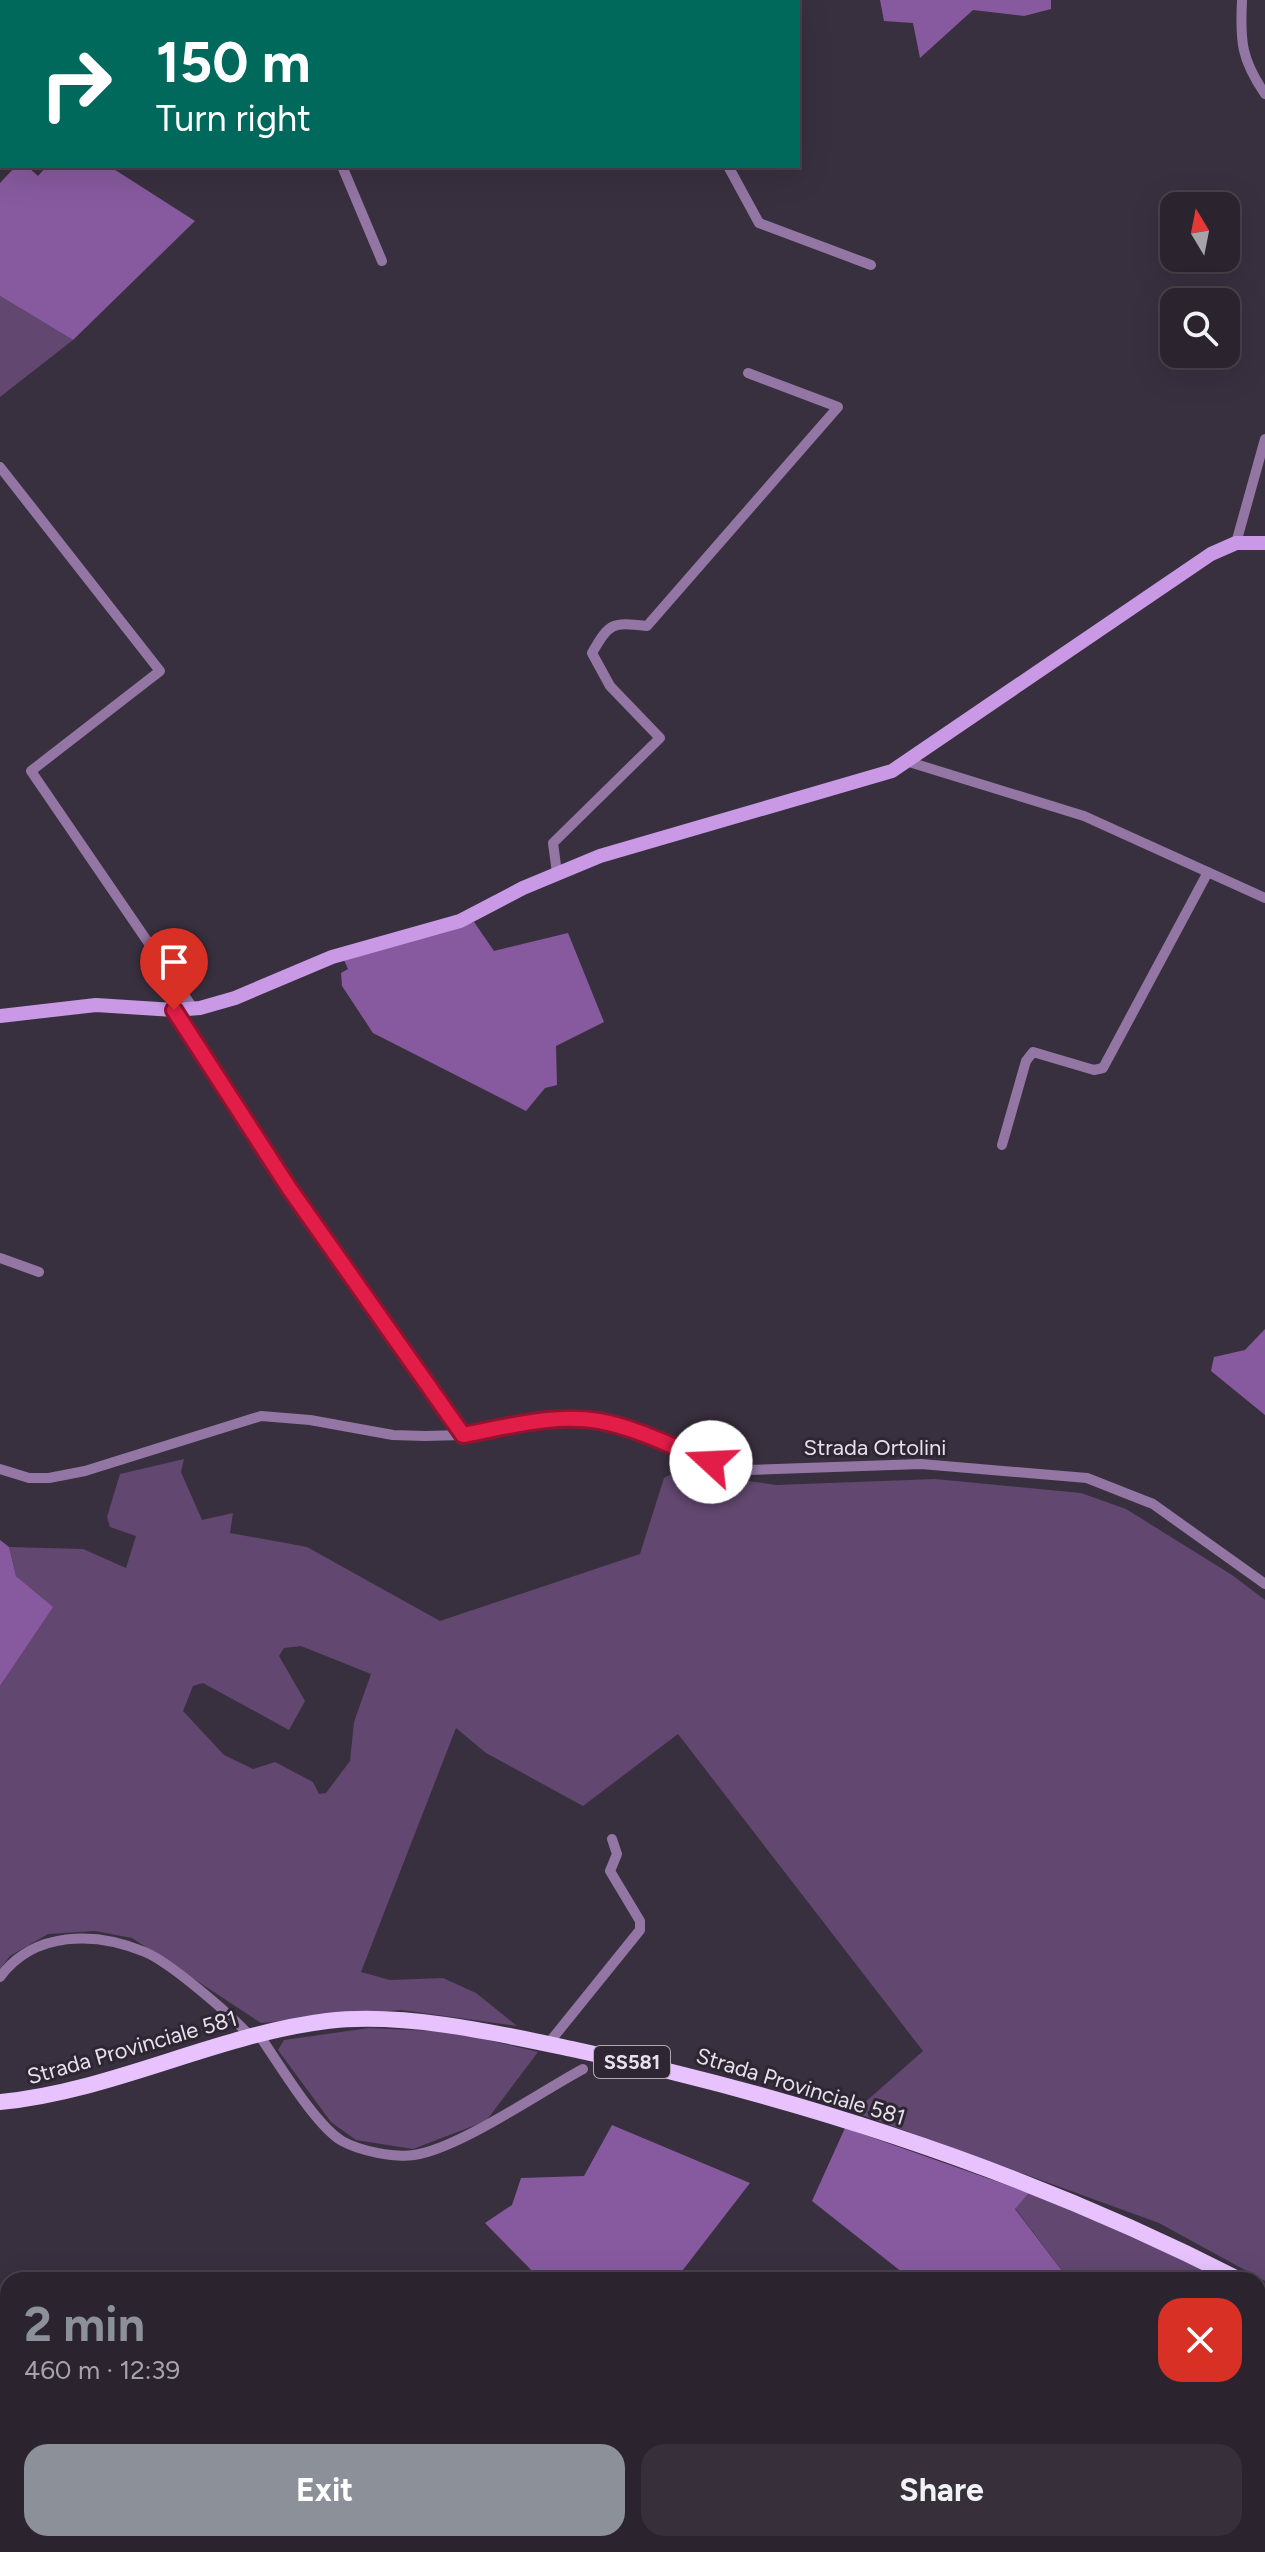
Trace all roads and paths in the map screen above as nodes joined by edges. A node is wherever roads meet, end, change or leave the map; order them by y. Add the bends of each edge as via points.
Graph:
1 (1242, 0) edge
2 (1265, 94) edge
3 (343, 168) edge
4 (729, 168) edge
5 (382, 261) dead end
6 (871, 265) dead end
7 (748, 373) dead end
8 (1265, 439) edge
9 (0, 467) edge
10 (1236, 543) junction
11 (1265, 543) edge
12 (909, 762) junction
13 (1208, 872) junction
14 (557, 873) junction
15 (1265, 898) edge
16 (193, 1008) junction
17 (174, 1010) junction
18 (0, 1016) edge
19 (1002, 1145) dead end
20 (0, 1258) edge
21 (39, 1272) dead end
22 (463, 1435) junction
23 (0, 1469) edge
24 (1265, 1584) edge
25 (612, 1839) dead end
26 (0, 1977) edge
27 (255, 2035) junction
28 (548, 2044) junction
29 (583, 2069) dead end
30 (0, 2102) edge
31 (1223, 2272) edge

1 - 2 street via 1244,59
3 - 5 street
4 - 6 street via 759,223
7 - 14 street via 838,407 647,626 617,623 605,630 592,653 610,686 660,738 553,843
8 - 10 street
9 - 16 street via 160,671 31,771
10 - 11 main road
10 - 12 main road via 1132,606
12 - 13 street via 1084,816
12 - 14 main road via 851,784 670,832
13 - 15 street
13 - 19 street via 1103,1068 1033,1052
14 - 16 main road via 460,921 332,957 235,998
16 - 17 main road
17 - 18 main road via 96,1005
17 - 22 street via 289,1188
20 - 21 street
22 - 23 street, Strada Ortolini via 393,1435 261,1416 85,1471 29,1478
22 - 24 street, Strada Ortolini via 546,1420 587,1419 746,1470 921,1464 1087,1478 1153,1504
25 - 28 street via 617,1854 610,1871 640,1921 640,1930
26 - 27 street via 32,1948 54,1941 117,1943 148,1953
27 - 28 main road, Strada Provinciale 581 / SS581 via 329,2021 402,2022 477,2029
27 - 29 street via 342,2141 394,2155 449,2144
27 - 30 main road, Strada Provinciale 581 / SS581 via 49,2097
28 - 31 main road, Strada Provinciale 581 / SS581 via 687,2074 938,2151 1123,2225

